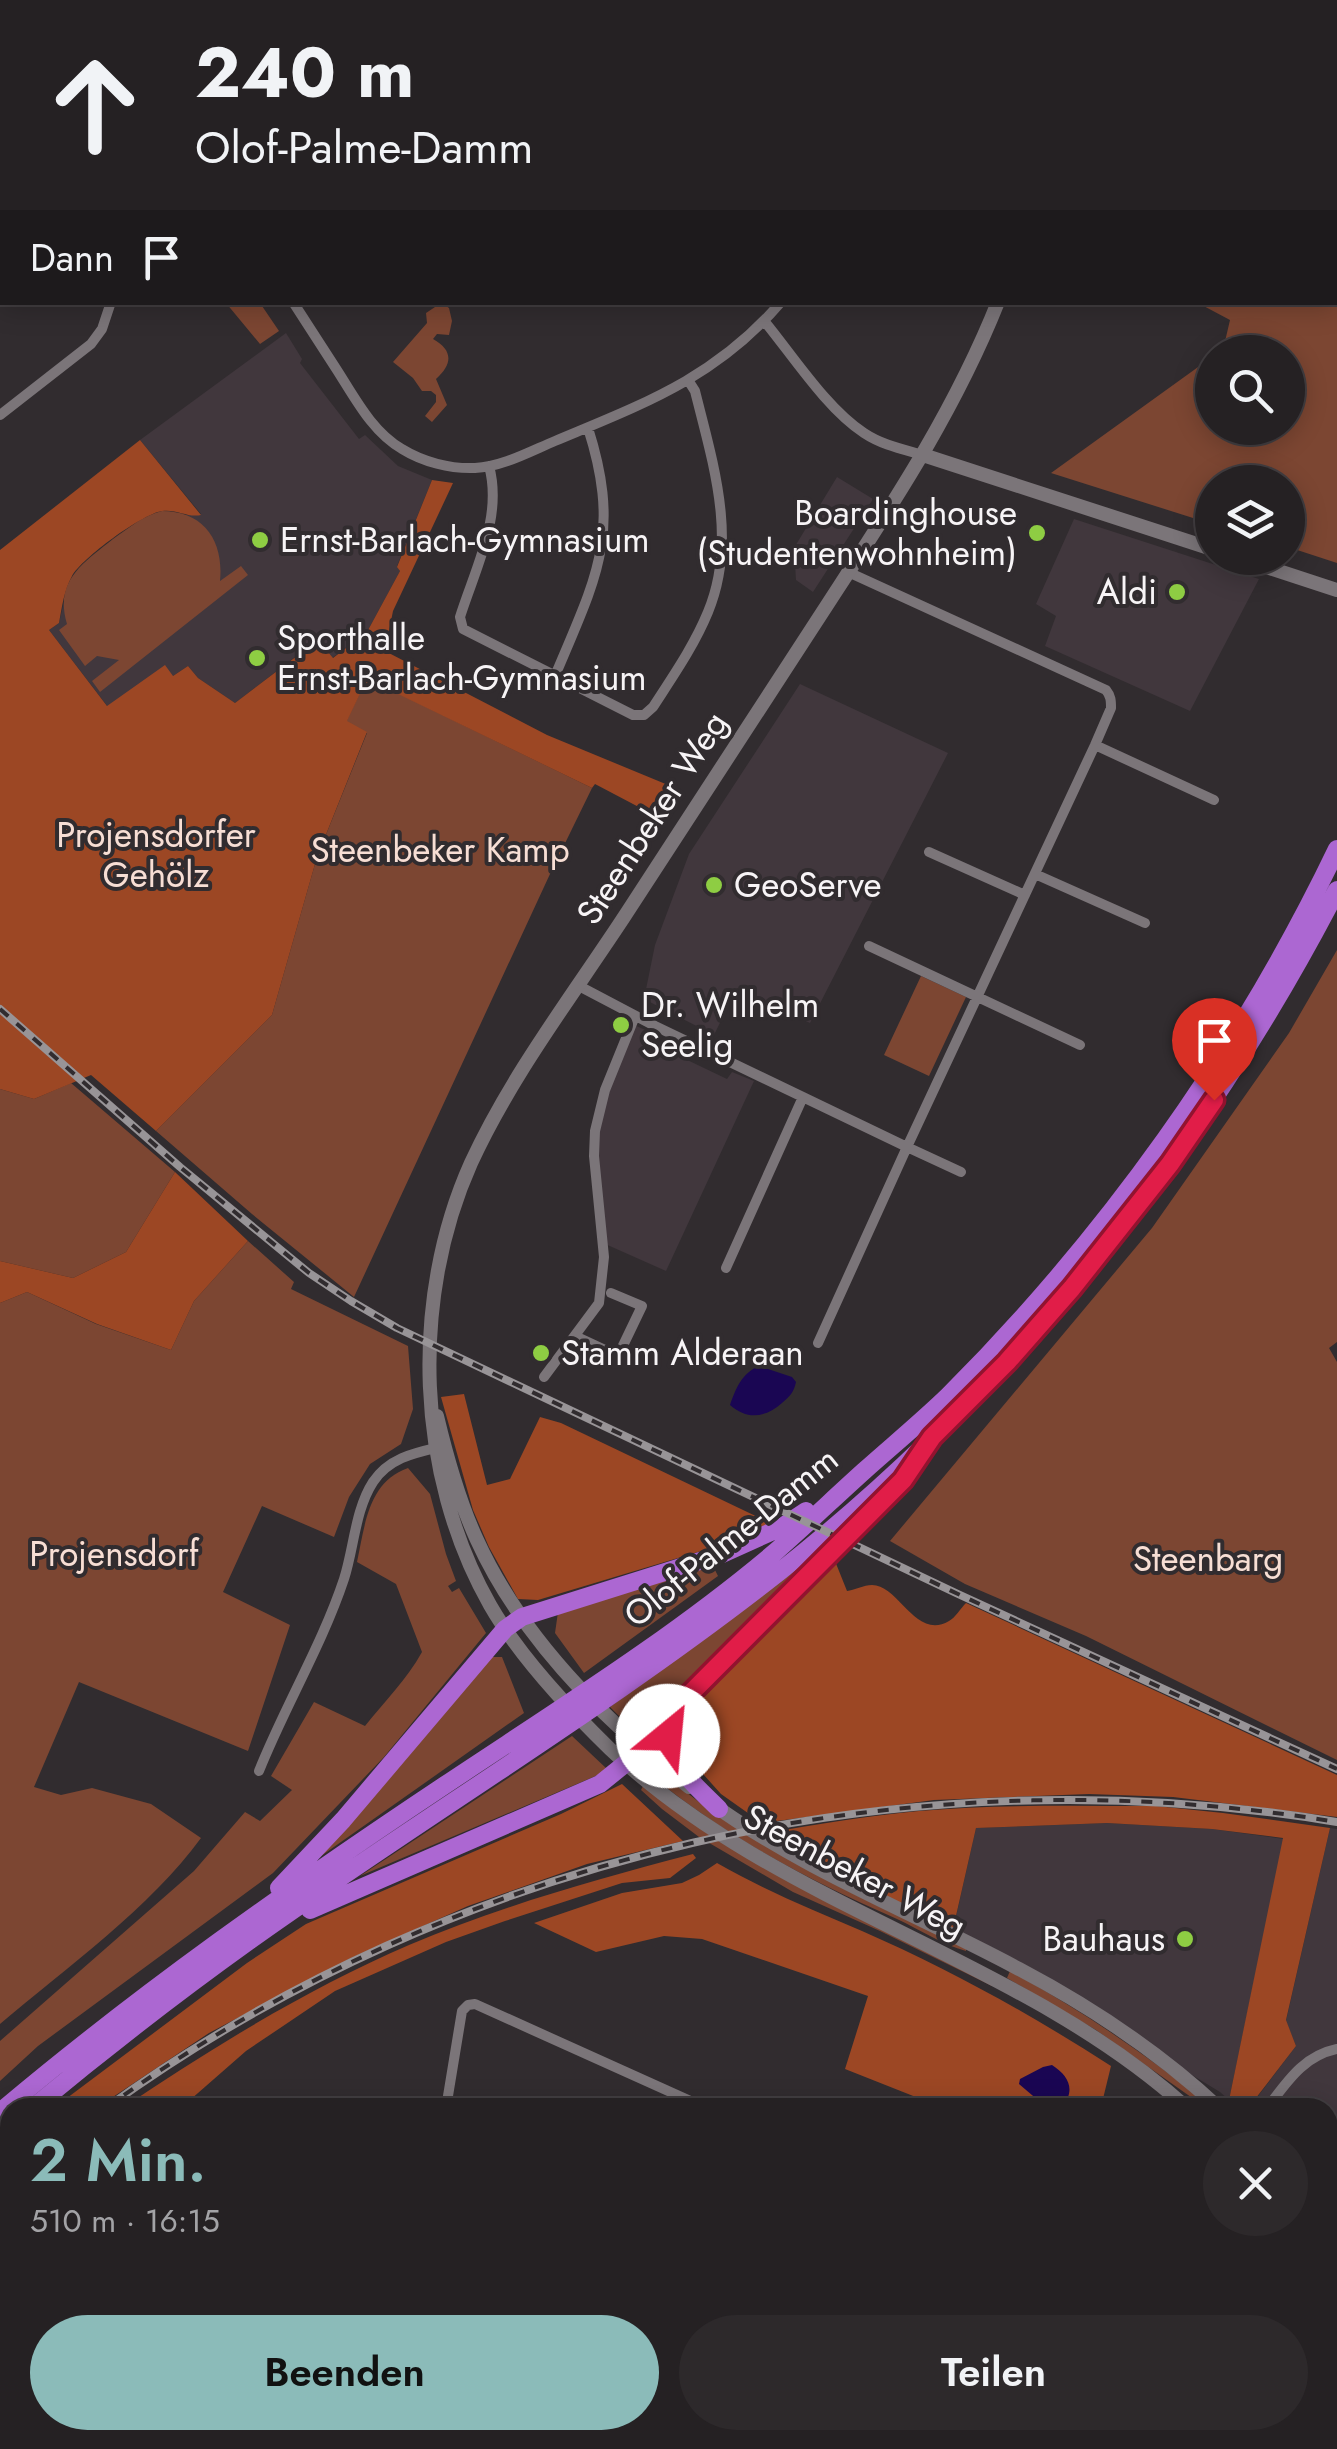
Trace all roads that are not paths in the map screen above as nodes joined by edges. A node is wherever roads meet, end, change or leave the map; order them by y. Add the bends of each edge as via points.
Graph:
1 (110, 305) edge
2 (295, 305) edge
3 (778, 305) edge
4 (997, 305) edge
5 (764, 322) junction
6 (688, 380) junction
7 (0, 416) edge
8 (588, 428) junction
9 (923, 456) junction
10 (489, 466) junction
11 (1195, 544) edge
12 (848, 572) junction
13 (1291, 575) edge
14 (1337, 590) edge
15 (555, 676) junction
16 (1095, 744) junction
17 (1214, 800) dead end
18 (1337, 849) edge
19 (929, 852) dead end
20 (1035, 874) junction
21 (1337, 890) edge
22 (1025, 895) junction
23 (1144, 922) dead end
24 (869, 946) dead end
25 (579, 986) junction
26 (977, 998) junction
27 (635, 1016) junction
28 (1080, 1045) dead end
29 (803, 1098) junction
30 (907, 1147) junction
31 (961, 1172) dead end
32 (726, 1268) dead end
33 (611, 1293) dead end
34 (576, 1336) junction
35 (818, 1343) dead end
36 (544, 1377) dead end
37 (932, 1437) junction
38 (440, 1447) junction
39 (849, 1484) junction
40 (522, 1617) junction
41 (505, 1630) junction
42 (672, 1712) junction
43 (639, 1747) junction
44 (626, 1763) junction
45 (260, 1771) dead end
46 (718, 1808) junction
47 (244, 1933) junction
48 (984, 1951) junction
49 (974, 1969) junction
50 (1337, 2049) edge
51 (17, 2098) edge
52 (45, 2098) edge
53 (448, 2098) edge
54 (684, 2098) edge
55 (1176, 2098) edge
56 (1208, 2098) edge
57 (1275, 2098) edge

1 - 7 street via 92,344
2 - 10 street via 388,440 428,462
3 - 5 street
4 - 9 main road, Steenbeker Weg
5 - 6 street
5 - 9 street via 860,431
6 - 8 street
6 - 15 street via 721,510 720,561 708,612 644,715
8 - 10 street
8 - 15 street via 602,480 604,542
9 - 11 main road
9 - 12 main road, Steenbeker Weg
10 - 15 street via 492,512 461,626
12 - 16 street via 1106,690 1111,708
12 - 25 main road, Steenbeker Weg
13 - 14 main road
16 - 17 street
16 - 20 street
18 - 39 highway, Olof-Palme-Damm via 1220,1059 1121,1198 1006,1336
19 - 22 street
20 - 22 street
20 - 23 street
21 - 37 highway, Olof-Palme-Damm via 1236,1068 1170,1164 1072,1288
22 - 26 street
24 - 26 street
25 - 27 street
25 - 38 main road, Steenbeker Weg via 494,1118 446,1232 430,1333 430,1418
26 - 28 street
26 - 30 street
27 - 29 street
27 - 34 street via 595,1131 604,1272 599,1303
29 - 30 street
29 - 32 street
30 - 31 street
30 - 35 street
33 - 34 street via 642,1306 618,1356
34 - 36 street
37 - 42 highway via 903,1480
37 - 47 highway, Olof-Palme-Damm via 840,1522 697,1634
38 - 40 main road, Steenbeker Weg via 476,1538
38 - 41 main road, Steenbeker Weg via 444,1486 468,1561
38 - 45 street via 398,1460 366,1494 344,1580
39 - 40 highway via 782,1527 722,1554
39 - 47 highway, Olof-Palme-Damm via 678,1626
40 - 41 highway
40 - 43 main road, Steenbeker Weg
41 - 44 main road, Steenbeker Weg
41 - 47 highway
42 - 43 highway
42 - 46 highway via 668,1736 674,1758
43 - 44 main road
43 - 46 main road, Steenbeker Weg
44 - 47 highway via 600,1784
44 - 49 main road, Steenbeker Weg via 764,1860
46 - 48 main road, Steenbeker Weg via 807,1862
47 - 51 highway, Olof-Palme-Damm via 94,2034
47 - 52 highway, Olof-Palme-Damm
48 - 49 main road, Steenbeker Weg
48 - 56 main road, Steenbeker Weg via 1112,2024
49 - 55 main road, Steenbeker Weg via 1086,2031
50 - 57 street via 1300,2066
53 - 54 street via 462,2010 476,2004

